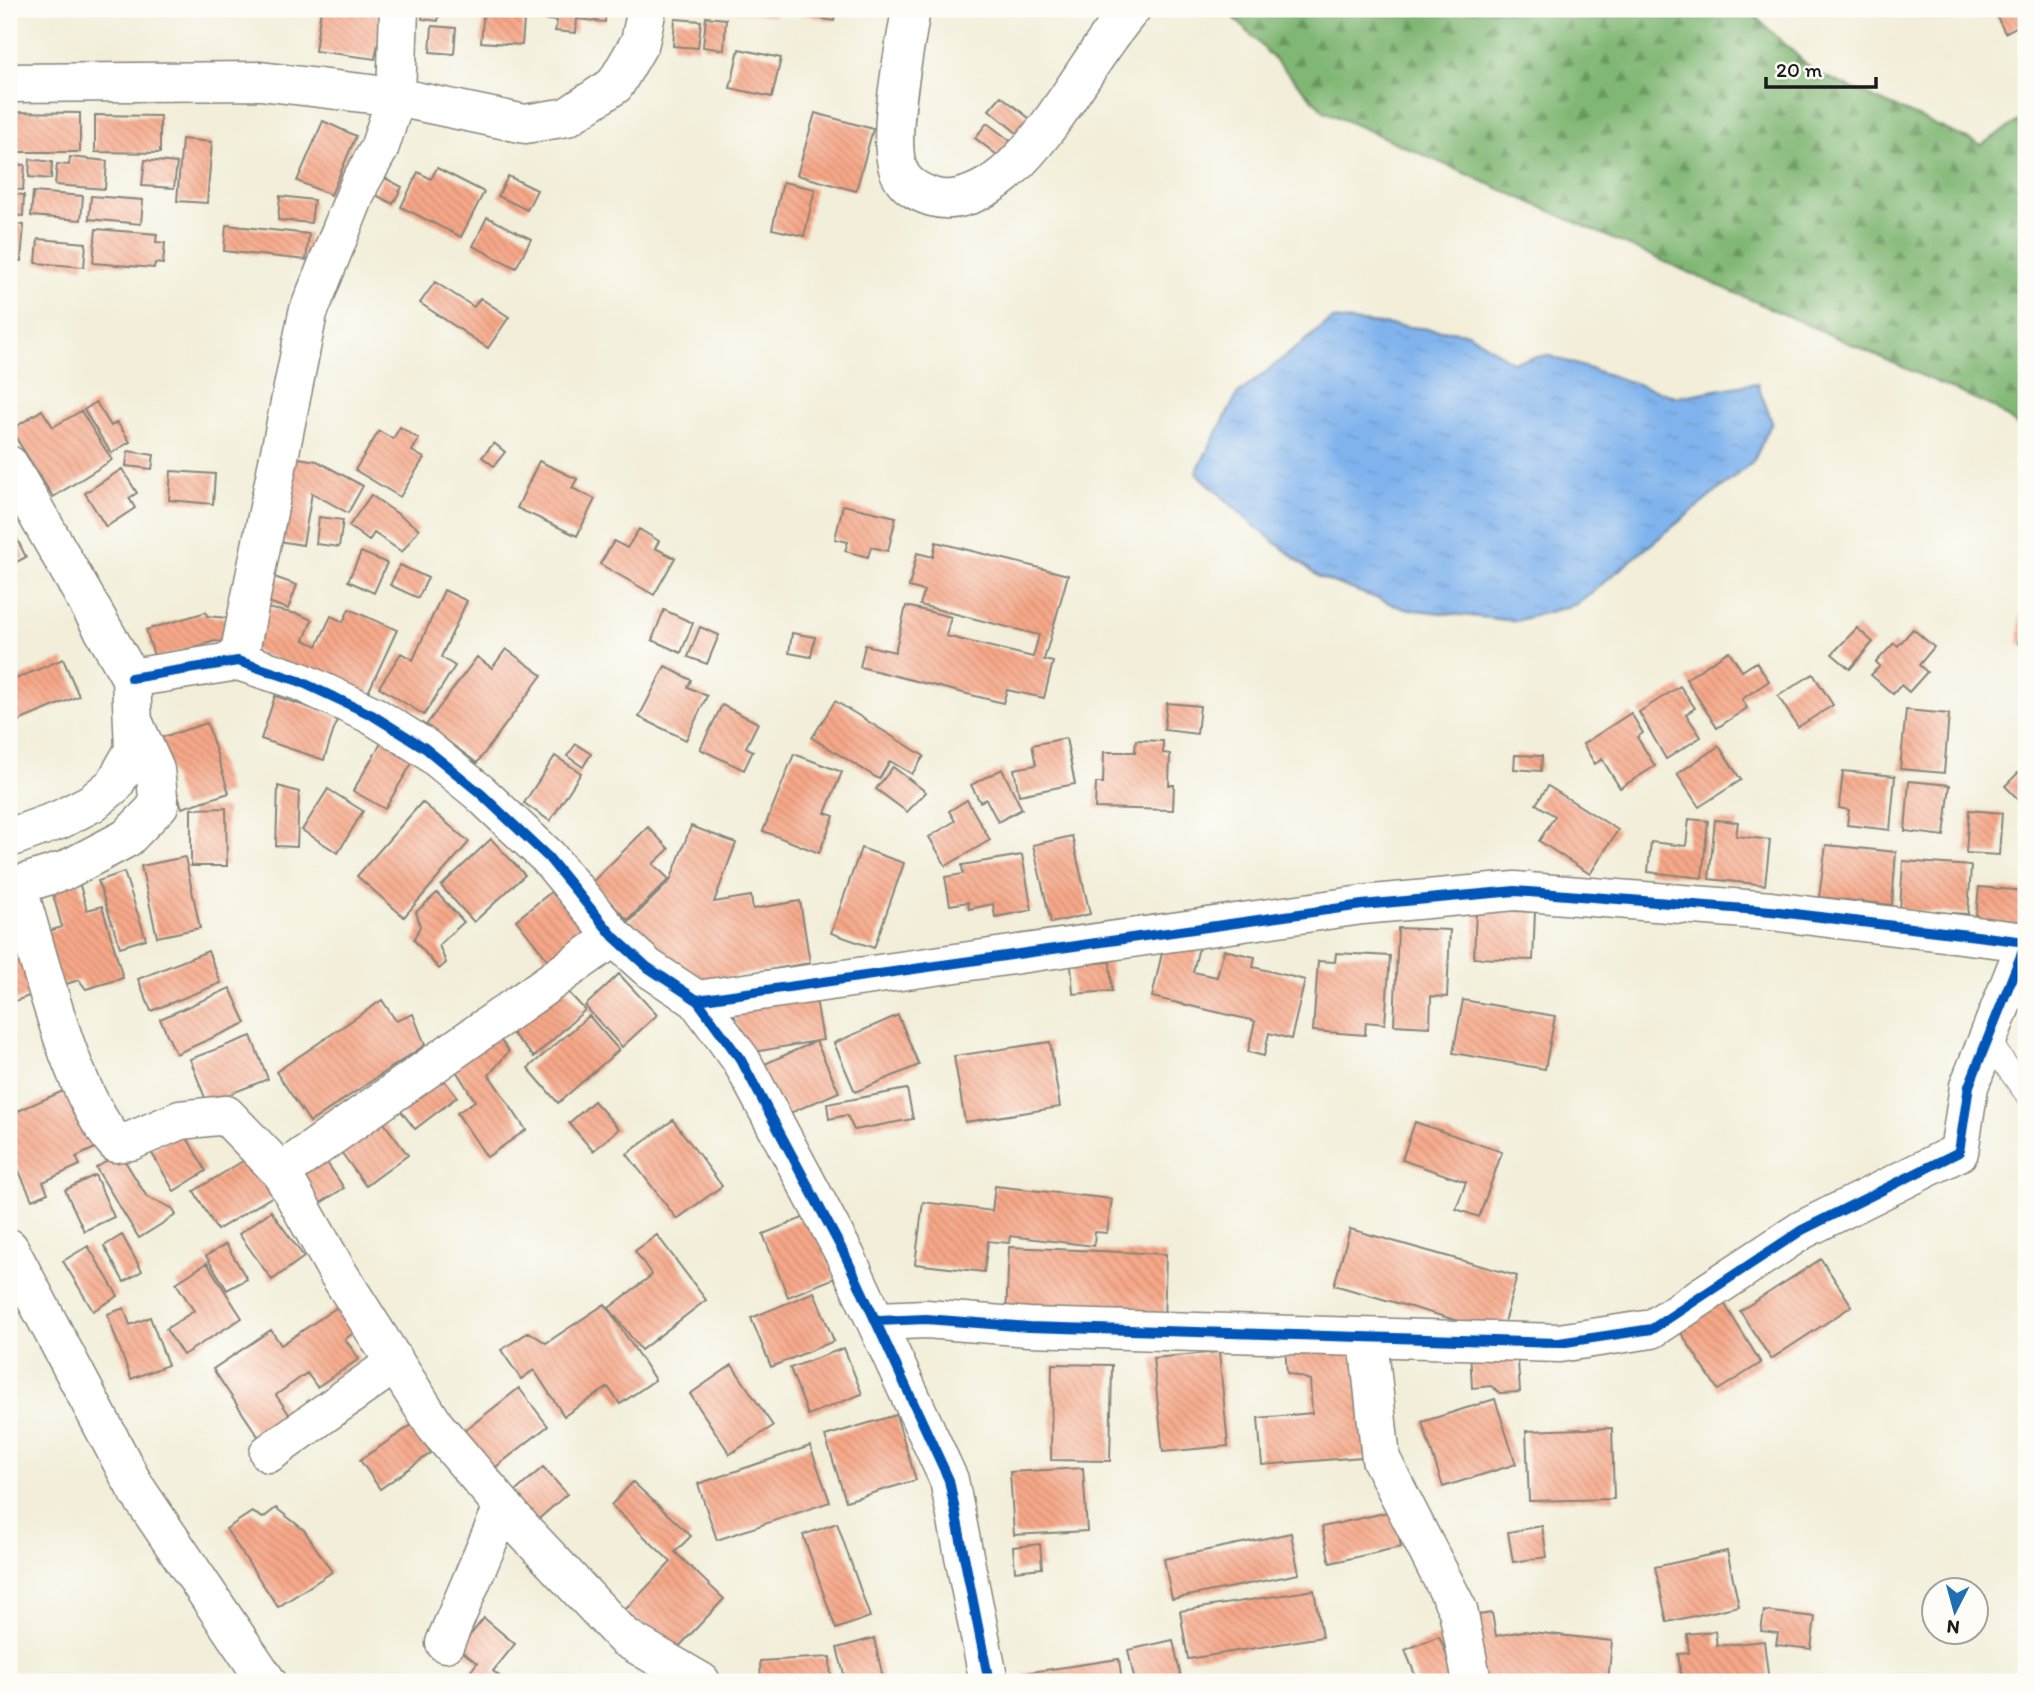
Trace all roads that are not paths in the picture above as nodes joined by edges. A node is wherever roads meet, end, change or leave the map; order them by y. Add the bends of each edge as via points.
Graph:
1 (399, 9) edge
2 (647, 9) edge
3 (911, 9) edge
4 (1131, 9) edge
5 (9, 83) edge
6 (396, 97) junction
7 (9, 465) edge
8 (238, 661) junction
9 (131, 678) junction
10 (133, 721) junction
11 (9, 838) edge
12 (13, 887) edge
13 (614, 937) junction
14 (2026, 943) edge
15 (697, 1000) junction
16 (1987, 1039) junction
17 (2026, 1093) edge
18 (281, 1171) junction
19 (9, 1248) edge
20 (878, 1321) junction
21 (1368, 1339) junction
22 (395, 1363) junction
23 (269, 1453) dead end
24 (503, 1507) junction
25 (445, 1643) dead end
26 (267, 1682) edge
27 (701, 1682) edge
28 (989, 1682) edge
29 (1472, 1682) edge

1 - 6 street
2 - 6 street via 640,42 615,85 567,117 525,124
3 - 4 street via 892,138 900,175 921,194 942,200 973,193 1004,175 1059,113
5 - 6 street via 260,81
6 - 8 street via 379,149 360,183 308,313
7 - 9 street
8 - 9 street
8 - 13 street via 299,681 372,715 425,748 548,857
9 - 10 street
10 - 11 street via 134,750 114,785 60,820
10 - 12 street via 155,770 159,805 127,838 66,870
12 - 18 street via 74,1066 104,1129 116,1143 180,1120 226,1115
13 - 15 street via 647,967
13 - 18 street
14 - 15 street via 1771,911 1515,891 1362,905
14 - 16 street
15 - 20 street via 741,1060
16 - 17 lane
16 - 21 street via 1969,1086 1959,1152 1802,1230 1652,1329 1559,1343
18 - 22 street
19 - 26 street via 135,1487
20 - 21 street via 926,1319
20 - 28 street via 949,1480
21 - 29 street via 1381,1459 1458,1610
22 - 23 street
22 - 24 street via 435,1426
24 - 25 street
24 - 27 street via 624,1637

